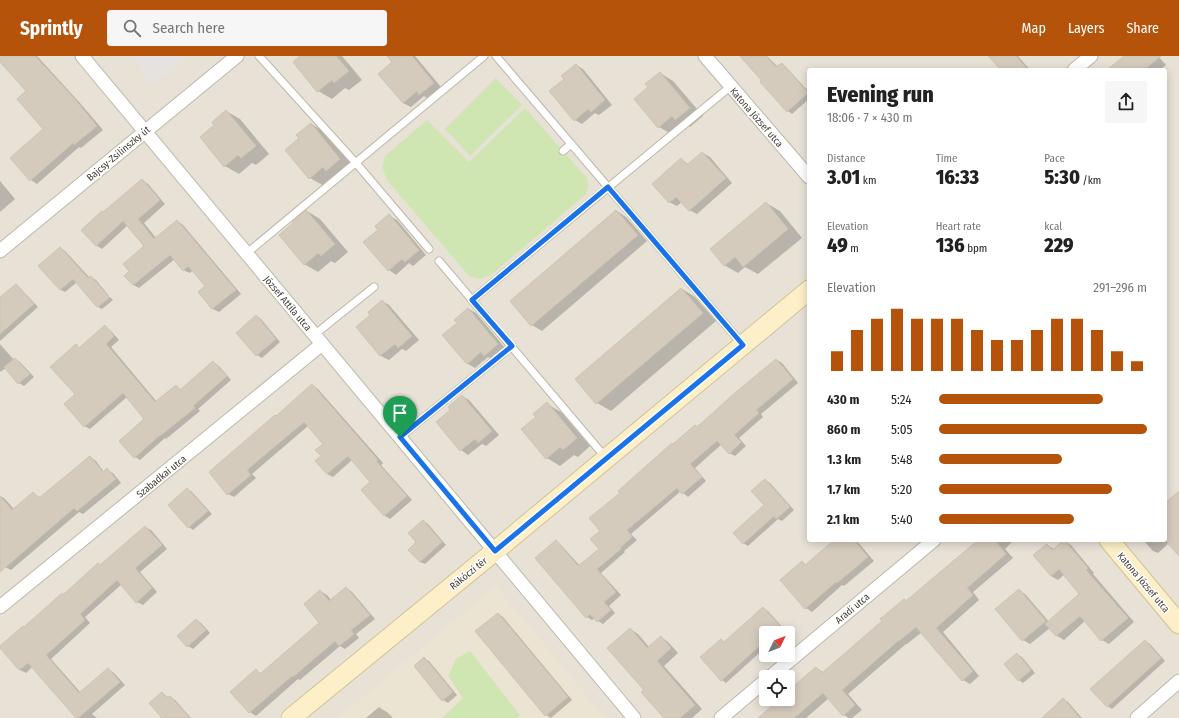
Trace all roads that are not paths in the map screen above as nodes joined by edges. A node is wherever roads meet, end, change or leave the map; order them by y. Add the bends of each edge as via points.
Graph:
1 (82, 56) edge
2 (237, 56) edge
3 (259, 56) edge
4 (484, 56) edge
5 (496, 56) edge
6 (705, 56) edge
7 (1090, 56) edge
8 (1076, 68) edge
9 (731, 86) junction
10 (144, 132) junction
11 (571, 144) junction
12 (563, 151) dead end
13 (356, 163) junction
14 (807, 175) edge
15 (608, 187) junction
16 (429, 249) dead end
17 (0, 251) edge
18 (247, 253) junction
19 (439, 261) dead end
20 (374, 287) dead end
21 (807, 292) edge
22 (472, 300) junction
23 (318, 340) junction
24 (743, 345) junction
25 (512, 346) junction
26 (400, 437) junction
27 (606, 458) junction
28 (932, 542) edge
29 (1111, 542) edge
30 (495, 551) junction
31 (0, 607) edge
32 (1179, 624) edge
33 (778, 670) edge
34 (1179, 681) edge
35 (759, 686) edge
36 (291, 718) edge
37 (634, 718) edge
38 (720, 718) edge
39 (1137, 718) edge

1 - 10 street, József Attila utca
2 - 10 street, Bajcsy-Zsilinszky út
3 - 13 lane
4 - 13 lane
5 - 11 lane
6 - 9 street, Katona József utca
7 - 8 street
9 - 14 street, Katona József utca
9 - 15 lane
10 - 17 street, Bajcsy-Zsilinszky út
10 - 18 street, József Attila utca
11 - 12 lane
11 - 15 lane
13 - 16 lane
13 - 18 lane
15 - 22 lane
15 - 24 lane
18 - 23 street, József Attila utca
19 - 22 lane
20 - 23 lane
21 - 24 street
22 - 25 lane
23 - 26 street, József Attila utca
23 - 31 street, Szabadkai utca
24 - 27 street
25 - 26 lane
25 - 27 lane
26 - 30 street, József Attila utca
27 - 30 street
28 - 33 street, Aradi utca
29 - 32 street, Katona József utca
30 - 36 street, Rákóczi tér
30 - 37 street, Rákóczi tér
34 - 39 street
35 - 38 street

